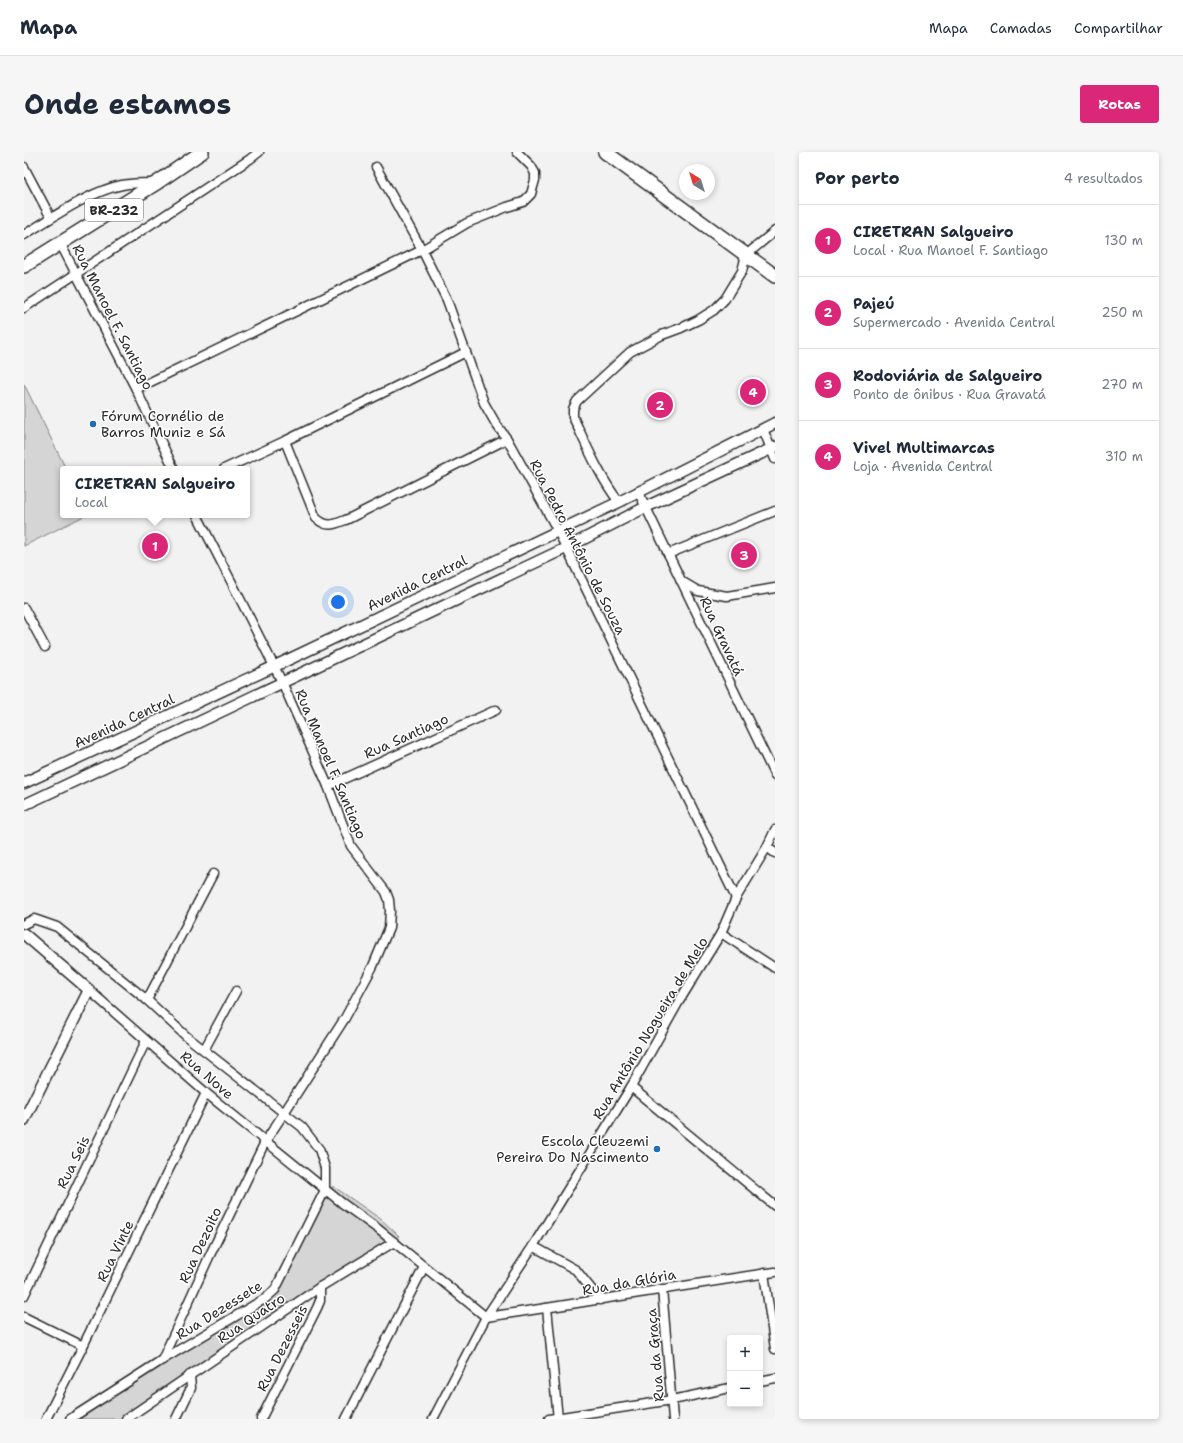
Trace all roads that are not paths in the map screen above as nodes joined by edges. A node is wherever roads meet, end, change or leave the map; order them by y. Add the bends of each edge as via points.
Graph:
1 (202, 152) edge
2 (259, 152) edge
3 (518, 152) edge
4 (605, 152) edge
5 (24, 167) edge
6 (376, 167) dead end
7 (158, 182) junction
8 (51, 218) junction
9 (774, 232) edge
10 (24, 235) edge
11 (60, 242) junction
12 (422, 250) junction
13 (746, 255) junction
14 (24, 266) edge
15 (77, 274) junction
16 (775, 276) edge
17 (24, 308) edge
18 (466, 352) junction
19 (136, 389) junction
20 (775, 423) edge
21 (763, 429) junction
22 (507, 439) junction
23 (285, 441) junction
24 (773, 449) edge
25 (775, 459) edge
26 (173, 466) edge
27 (231, 466) edge
28 (638, 491) junction
29 (619, 502) junction
30 (646, 506) junction
31 (775, 511) edge
32 (199, 518) edge
33 (558, 531) junction
34 (566, 548) junction
35 (668, 554) junction
36 (681, 581) junction
37 (775, 588) edge
38 (24, 608) edge
39 (45, 647) dead end
40 (273, 668) junction
41 (282, 682) junction
42 (496, 710) dead end
43 (775, 776) edge
44 (24, 783) edge
45 (328, 786) junction
46 (24, 805) edge
47 (775, 830) edge
48 (767, 848) junction
49 (775, 853) edge
50 (213, 874) dead end
51 (736, 898) junction
52 (24, 924) edge
53 (24, 934) edge
54 (721, 934) junction
55 (775, 968) edge
56 (89, 990) junction
57 (236, 991) dead end
58 (148, 1000) junction
59 (146, 1041) junction
60 (204, 1050) junction
61 (631, 1087) junction
62 (206, 1093) junction
63 (284, 1113) junction
64 (24, 1120) edge
65 (265, 1142) junction
66 (325, 1190) junction
67 (775, 1206) edge
68 (394, 1242) junction
69 (533, 1246) junction
70 (424, 1267) junction
71 (775, 1272) edge
72 (764, 1273) junction
73 (26, 1283) edge
74 (320, 1287) junction
75 (662, 1289) junction
76 (24, 1296) edge
77 (600, 1300) junction
78 (547, 1308) junction
79 (24, 1317) edge
80 (486, 1317) junction
81 (83, 1346) junction
82 (775, 1349) edge
83 (162, 1360) junction
84 (190, 1375) junction
85 (775, 1378) edge
86 (763, 1380) edge
87 (727, 1389) edge
88 (672, 1400) junction
89 (46, 1419) edge
90 (70, 1419) edge
91 (126, 1419) edge
92 (176, 1419) edge
93 (261, 1419) edge
94 (346, 1419) edge
95 (433, 1419) edge
96 (555, 1419) edge
97 (673, 1419) edge

1 - 7 highway, BR-232
2 - 15 street
3 - 12 street via 535,172 531,194 523,202 467,224
4 - 13 highway
5 - 8 street
6 - 12 street, Rua Pedro Antônio de Souza
7 - 8 street via 123,184 101,191
7 - 11 highway, BR-232
8 - 10 street
9 - 13 street
11 - 14 highway, BR-232
11 - 15 street, Rua Manoel F. Santiago
12 - 18 street, Rua Pedro Antônio de Souza via 447,300
12 - 19 street
13 - 16 highway
13 - 29 street via 742,271 725,299 714,310 630,352 577,401 573,417 596,467
15 - 17 street
15 - 19 street, Rua Manoel F. Santiago
18 - 22 street, Rua Pedro Antônio de Souza via 484,403
18 - 23 street
19 - 26 street, Rua Manoel F. Santiago
20 - 21 street, Avenida Central
21 - 24 street
21 - 28 street, Avenida Central
22 - 23 street via 348,519 331,525 316,518
22 - 33 street, Rua Pedro Antônio de Souza
23 - 27 street
24 - 25 street
24 - 30 street
28 - 29 street, Avenida Central
28 - 30 street, Rua Gravatá
29 - 33 street, Avenida Central
30 - 34 street
30 - 35 street, Rua Gravatá
31 - 35 street
32 - 40 street, Rua Manoel F. Santiago
33 - 34 street, Rua Pedro Antônio de Souza
33 - 40 street, Avenida Central
34 - 41 street
34 - 51 street, Rua Pedro Antônio de Souza
35 - 36 street, Rua Gravatá
36 - 37 street via 698,590 727,596
36 - 43 street, Rua Gravatá
38 - 39 street
40 - 41 street, Rua Manoel F. Santiago
40 - 44 street, Avenida Central
41 - 45 street, Rua Manoel F. Santiago
41 - 46 street
42 - 45 street, Rua Santiago
45 - 63 street, Rua Manoel F. Santiago via 352,846 386,892 390,911 389,928 345,1018
47 - 48 street, Rua Antônio Nogueira de Melo
48 - 49 street
48 - 51 street, Rua Antônio Nogueira de Melo
50 - 58 street
51 - 54 street, Rua Antônio Nogueira de Melo
52 - 58 street, Rua Nove via 34,919 57,927
53 - 56 street, Rua Nove
54 - 55 street
54 - 61 street, Rua Antônio Nogueira de Melo via 678,1003
56 - 59 street, Rua Nove
56 - 64 street
57 - 60 street
58 - 60 street, Rua Nove
59 - 62 street, Rua Nove
59 - 73 street, Rua Seis
60 - 63 street, Rua Nove
61 - 67 street
61 - 69 street, Rua Antônio Nogueira de Melo
62 - 65 street, Rua Nove
62 - 81 street, Rua Vinte
63 - 65 street, Rua Manoel F. Santiago
63 - 66 street, Rua Nove via 302,1127 319,1149 325,1168
65 - 66 street, Rua Nove
65 - 83 street, Rua Dezoito via 208,1257
66 - 68 street, Rua Nove
66 - 83 street, Rua Dezessete via 275,1290 266,1298
68 - 70 street, Rua Nove
68 - 74 street, Rua Quatro
69 - 77 street via 576,1270
69 - 80 street, Rua Antônio Nogueira de Melo
70 - 80 street, Rua Nove
70 - 94 street
71 - 72 street, Rua da Glória
72 - 75 street, Rua da Glória
72 - 82 street
73 - 76 street, Rua Seis
74 - 84 street, Rua Quatro
74 - 93 street, Rua Dezesseis via 317,1308
75 - 77 street, Rua da Glória
75 - 88 street, Rua da Graça
77 - 78 street, Rua da Glória
78 - 80 street, Rua da Glória
78 - 96 street
79 - 81 street
80 - 95 street, Rua Antônio Nogueira de Melo
81 - 89 street, Rua Vinte
83 - 90 street
84 - 91 street, Rua Quatro
84 - 92 street via 191,1388
85 - 86 street
87 - 88 street
88 - 96 street
88 - 97 street, Rua da Graça

